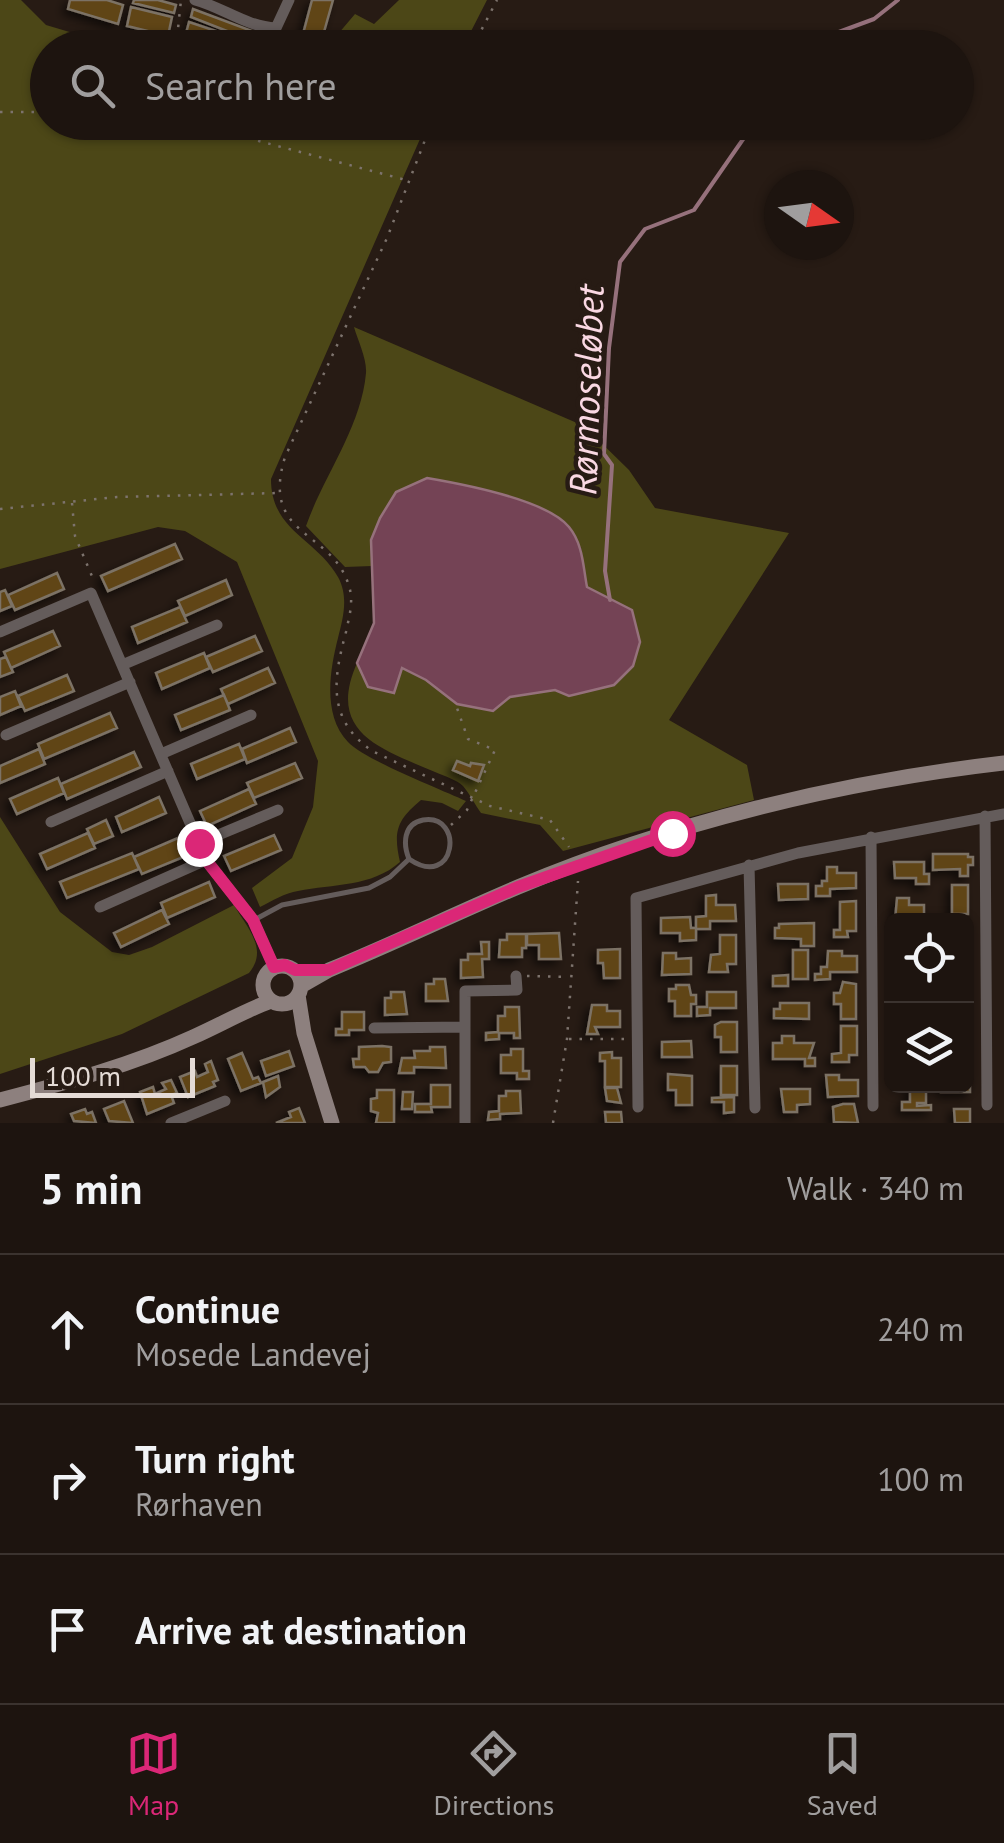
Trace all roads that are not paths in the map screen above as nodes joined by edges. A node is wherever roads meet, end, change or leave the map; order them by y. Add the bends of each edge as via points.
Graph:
1 (195, 0) edge
2 (289, 0) edge
3 (217, 625) dead end
4 (0, 632) edge
5 (122, 665) junction
6 (130, 682) junction
7 (251, 716) dead end
8 (6, 736) dead end
9 (161, 754) junction
10 (1004, 763) edge
11 (168, 770) junction
12 (278, 810) dead end
13 (1004, 814) edge
14 (984, 816) junction
15 (51, 822) dead end
16 (871, 837) junction
17 (199, 843) junction
18 (410, 859) junction
19 (206, 860) junction
20 (749, 865) junction
21 (100, 906) dead end
22 (253, 920) junction
23 (274, 967) junction
24 (516, 976) road end
25 (298, 984) junction
26 (272, 998) junction
27 (465, 1027) junction
28 (374, 1028) dead end
29 (304, 1033) junction
30 (0, 1100) edge
31 (225, 1101) dead end
32 (987, 1105) dead end
33 (873, 1106) dead end
34 (638, 1107) dead end
35 (754, 1108) dead end
36 (176, 1122) edge
37 (332, 1123) edge
38 (466, 1123) edge

1 - 2 street via 276,28
3 - 5 street
4 - 5 street via 91,593
5 - 6 street
6 - 8 street
6 - 9 street
7 - 9 street
9 - 11 street
10 - 25 main road via 829,792 672,833 518,887
11 - 15 street
11 - 17 street
12 - 17 street
13 - 14 street
14 - 16 street
14 - 32 street
16 - 20 street
16 - 33 street
17 - 19 street
18 - 18 lane via 404,848 412,826 424,820 446,828 450,852 443,862 420,866
18 - 22 lane via 369,888 282,905
19 - 21 street
19 - 22 street
20 - 34 street via 636,898
20 - 35 street
22 - 23 street
23 - 25 main road via 285,965
23 - 26 main road via 264,975
24 - 27 street via 517,990 464,991
25 - 26 main road
25 - 29 main road
26 - 29 main road
26 - 30 main road via 120,1065
27 - 28 street
27 - 38 street
29 - 37 main road
31 - 36 street

